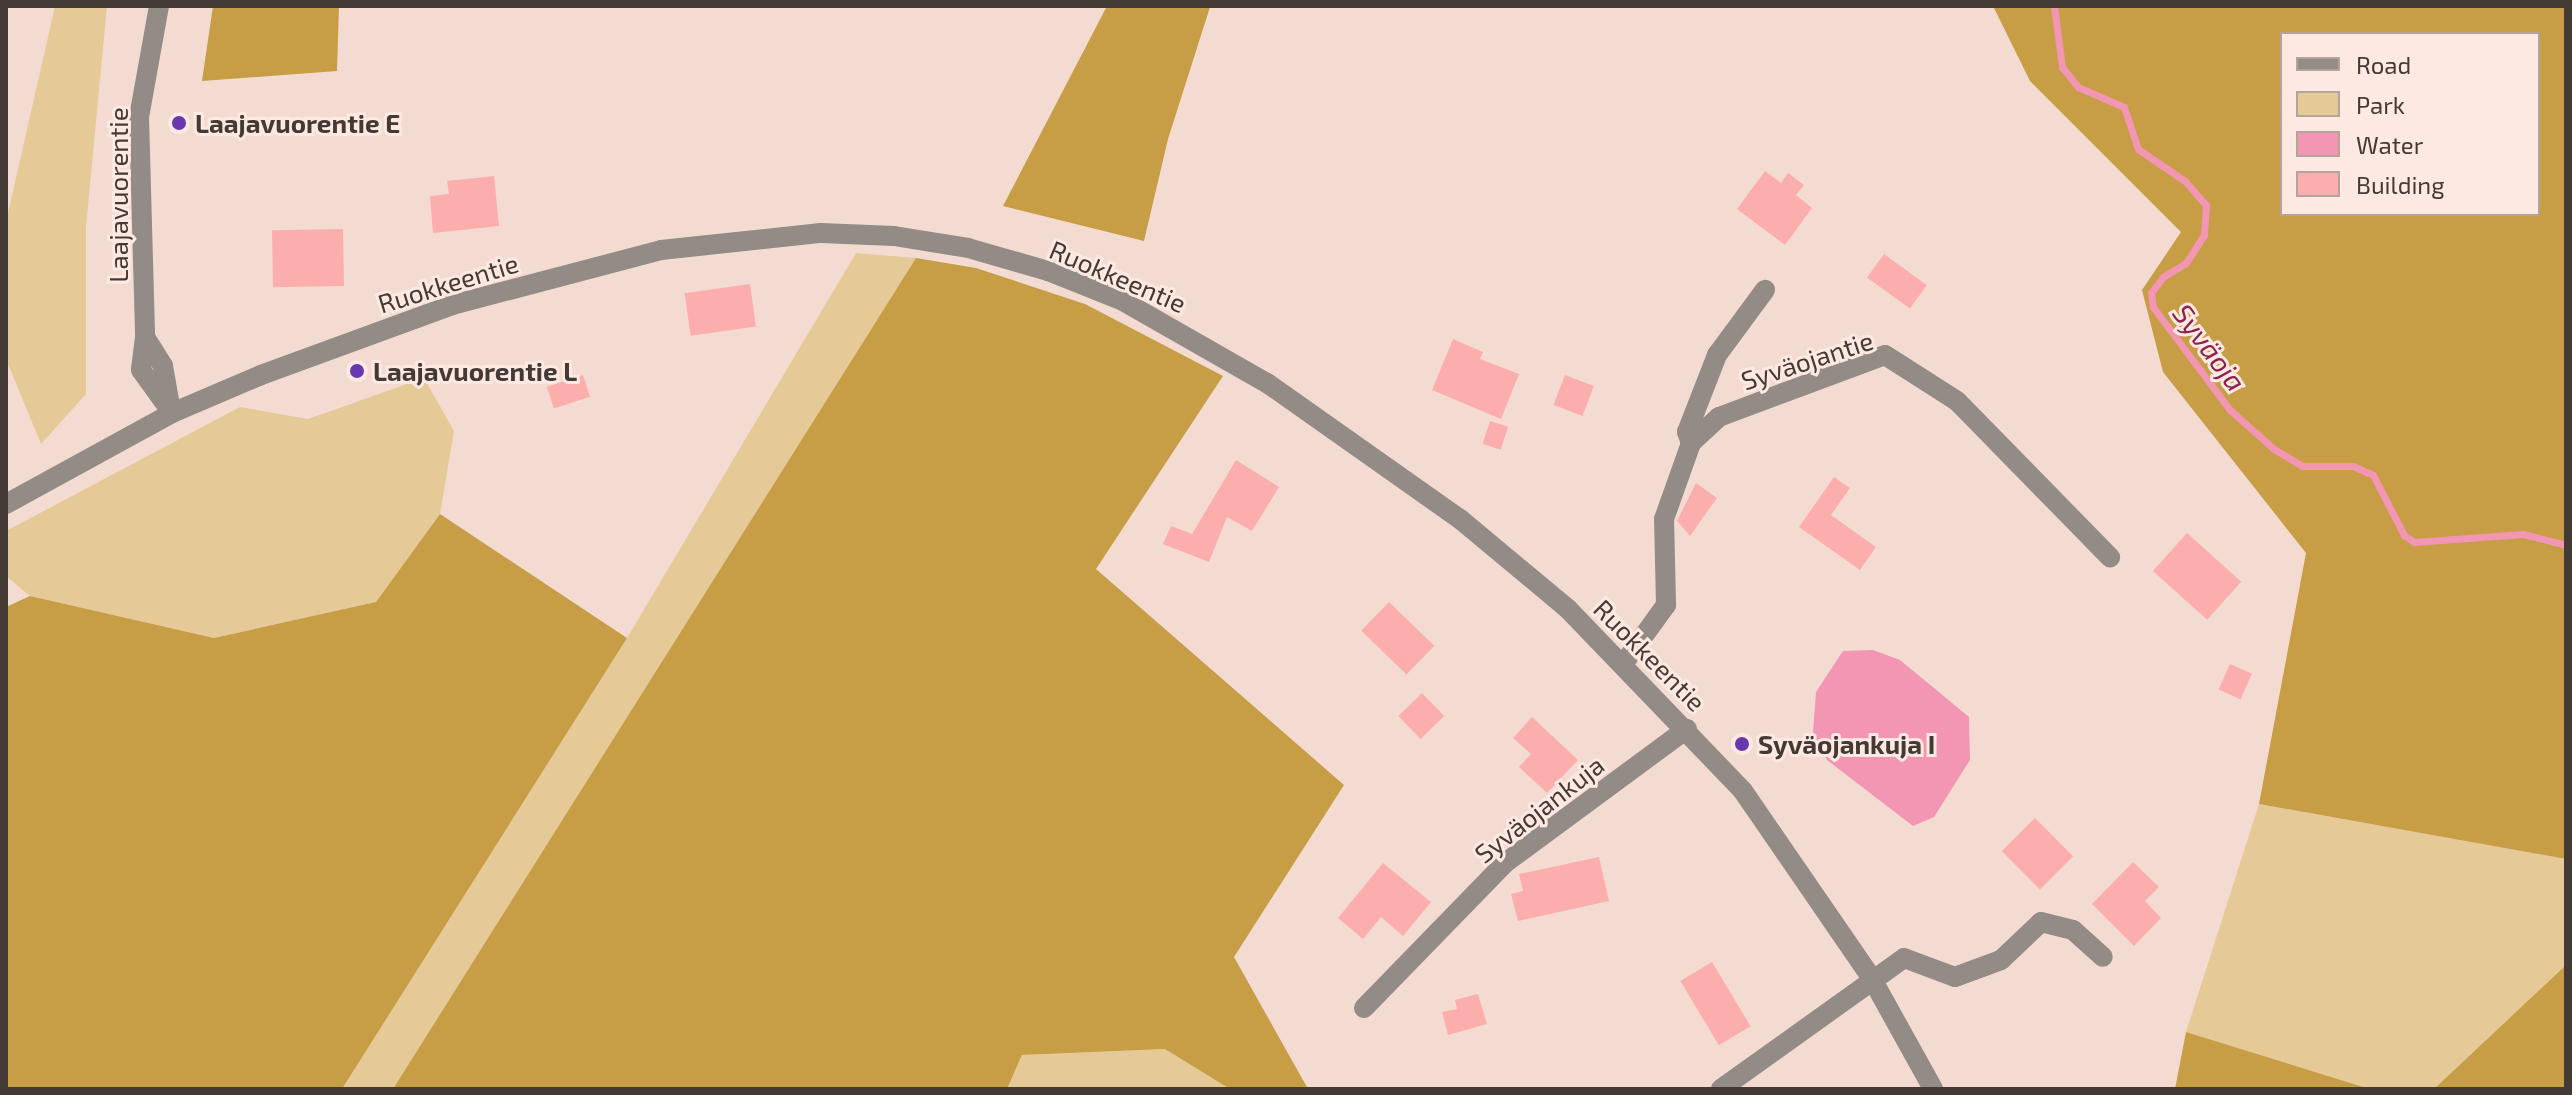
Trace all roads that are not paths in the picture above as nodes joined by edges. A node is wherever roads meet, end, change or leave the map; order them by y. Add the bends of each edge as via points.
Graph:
1 (159, 6) edge
2 (1765, 290) dead end
3 (172, 413) junction
4 (1691, 443) junction
5 (6, 504) edge
6 (2110, 557) dead end
7 (1624, 663) junction
8 (1687, 729) junction
9 (2103, 957) dead end
10 (1871, 977) junction
11 (1364, 1008) dead end
12 (1721, 1089) edge
13 (1933, 1089) edge

1 - 3 street, Laajavuorentie via 139,117 145,337 141,370
2 - 4 street via 1717,355 1687,432
3 - 5 street, Ruokkeentie
3 - 7 street, Ruokkeentie via 452,305 661,250 821,233 953,245 1048,271 1123,301 1218,353 1460,519 1512,559
4 - 6 street, Syväojantie via 1719,417 1885,355 1957,401
4 - 7 street, Syväojantie via 1664,519 1666,605
7 - 8 street, Ruokkeentie
8 - 10 street, Ruokkeentie via 1743,791
8 - 11 street, Syväojankuja via 1505,863
9 - 10 street via 2073,930 2041,922 2001,960 1955,977 1904,958
10 - 12 street via 1818,1024
10 - 13 street, Ruokkeentie

